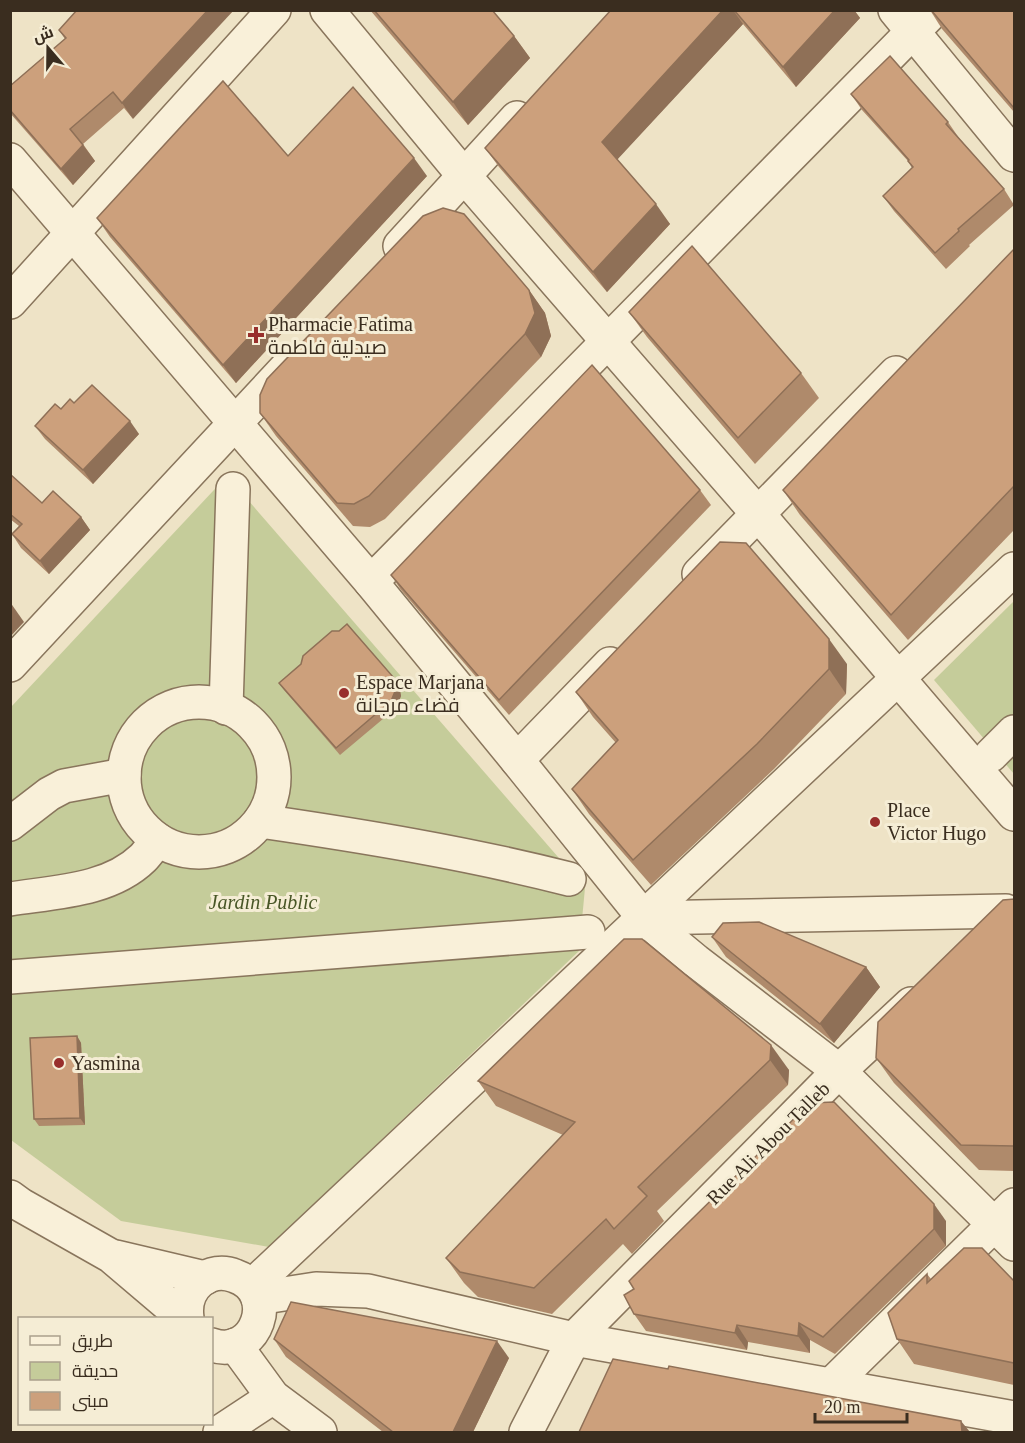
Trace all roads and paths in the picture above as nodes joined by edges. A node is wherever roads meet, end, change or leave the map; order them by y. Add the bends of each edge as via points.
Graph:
1 (274, 10) edge
2 (327, 10) edge
3 (914, 18) edge
4 (535, 98) edge
5 (1014, 155) edge
6 (10, 160) edge
7 (465, 177) junction
8 (72, 234) junction
9 (377, 270) edge
10 (10, 302) edge
11 (314, 338) edge
12 (607, 342) junction
13 (915, 353) edge
14 (234, 423) junction
15 (233, 489) dead end
16 (758, 514) junction
17 (1014, 569) edge
18 (371, 582) junction
19 (675, 599) edge
20 (633, 641) edge
21 (10, 665) edge
22 (897, 679) junction
23 (226, 708) junction
24 (1014, 732) edge
25 (991, 755) dead end
26 (517, 760) junction
27 (124, 775) junction
28 (1014, 814) edge
29 (260, 821) junction
30 (10, 824) edge
31 (158, 840) junction
32 (568, 879) dead end
33 (10, 899) edge
34 (1010, 907) edge
35 (644, 918) junction
36 (588, 932) dead end
37 (977, 941) edge
38 (10, 977) edge
39 (929, 986) edge
40 (839, 1071) junction
41 (14, 1204) edge
42 (1008, 1224) edge
43 (111, 1256) junction
44 (205, 1278) junction
45 (255, 1292) junction
46 (185, 1317) edge
47 (186, 1317) edge
48 (573, 1339) junction
49 (223, 1345) edge
50 (831, 1385) junction
51 (273, 1397) junction
52 (1014, 1418) edge
53 (220, 1432) edge
54 (320, 1432) edge
55 (526, 1432) edge

1 - 8 street
2 - 7 street
3 - 5 street
3 - 12 street
4 - 7 street
6 - 8 street
7 - 9 street
7 - 12 street
8 - 10 street
8 - 14 street
11 - 14 street
12 - 16 street
12 - 18 street
13 - 16 street
14 - 18 street
14 - 21 street
15 - 23 street
16 - 19 street
16 - 22 street
17 - 22 street
18 - 26 street
20 - 26 street
22 - 28 street
22 - 35 street
23 - 27 street via 191,703 158,715 134,741
23 - 29 street via 243,717 267,742 274,785 270,804
24 - 25 street
26 - 35 street
27 - 30 street via 64,786
27 - 31 street via 133,812
29 - 31 street via 230,846 212,851 193,852
29 - 32 street via 510,864
31 - 33 street via 130,868 98,884
34 - 35 street
34 - 37 street
35 - 40 street
35 - 45 street
36 - 38 street
39 - 40 street, Rue Ali Abou Talleb
40 - 42 street
40 - 48 street, Rue Ali Abou Talleb
41 - 43 street
42 - 50 street
43 - 44 street
43 - 46 street
44 - 45 street via 217,1273 230,1274 242,1278
44 - 47 street via 188,1297
45 - 48 street via 368,1291
45 - 49 street via 260,1311 258,1323 251,1334
48 - 50 street
48 - 55 street, Rue Ali Abou Talleb
49 - 51 street
50 - 52 street
51 - 53 street
51 - 54 street

